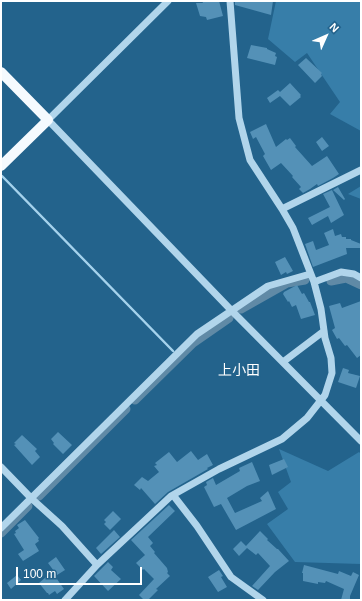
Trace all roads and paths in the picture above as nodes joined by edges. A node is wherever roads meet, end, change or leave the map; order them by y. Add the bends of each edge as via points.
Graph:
1 (168, 1) edge
2 (230, 1) edge
3 (1, 72) edge
4 (48, 120) junction
5 (1, 166) edge
6 (361, 170) edge
7 (282, 210) junction
8 (310, 274) junction
9 (361, 278) edge
10 (314, 282) junction
11 (231, 310) junction
12 (324, 331) junction
13 (283, 362) junction
14 (322, 400) junction
15 (361, 441) edge
16 (1, 467) edge
17 (173, 495) junction
18 (31, 498) junction
19 (1, 528) edge
20 (97, 565) junction
21 (65, 600) edge
22 (263, 600) edge

1 - 4 street
2 - 7 street via 239,118 250,160
3 - 4 main road
4 - 5 main road
4 - 11 street
6 - 7 street
7 - 8 street via 293,228
8 - 10 street
8 - 11 street via 268,286
9 - 10 street via 341,272
10 - 12 street
11 - 13 street
11 - 18 street via 197,334
12 - 13 street
12 - 14 street via 332,373
13 - 14 street
14 - 15 street
14 - 17 street via 308,418 282,439 219,469
16 - 18 street
17 - 20 street
17 - 22 street via 232,577
18 - 19 street
18 - 20 street via 62,526
20 - 21 street

